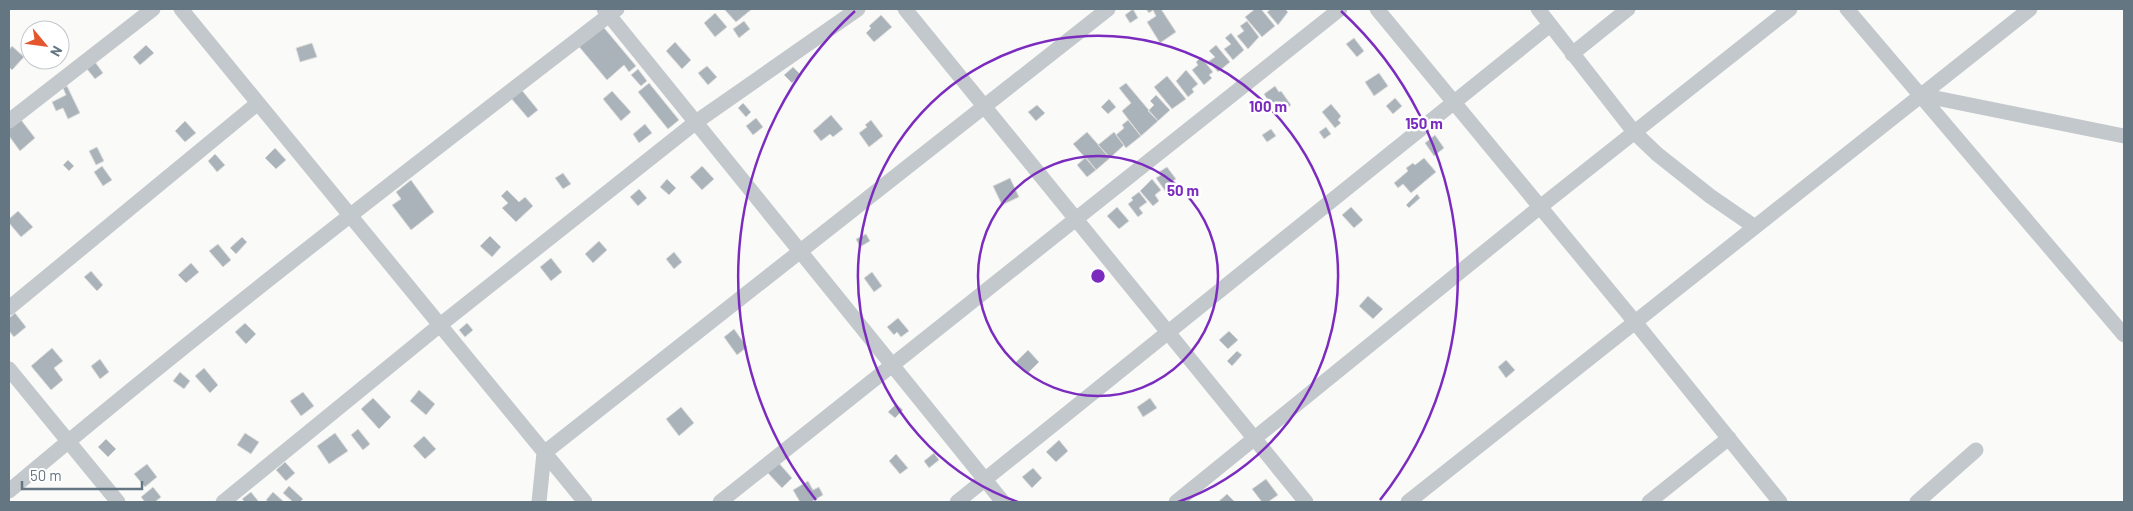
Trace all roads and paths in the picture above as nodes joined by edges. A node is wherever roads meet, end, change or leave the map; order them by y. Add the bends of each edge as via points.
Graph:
1 (153, 9) edge
2 (181, 9) edge
3 (858, 9) edge
4 (905, 9) edge
5 (1108, 9) edge
6 (1340, 9) edge
7 (1377, 9) edge
8 (1538, 9) edge
9 (1628, 9) edge
10 (1790, 9) edge
11 (1847, 9) edge
12 (2030, 9) edge
13 (610, 11) edge
14 (1550, 25) junction
15 (1572, 54) junction
16 (1921, 96) junction
17 (1454, 101) junction
18 (258, 103) junction
19 (984, 106) junction
20 (9, 121) edge
21 (696, 122) junction
22 (1634, 132) junction
23 (2124, 136) edge
24 (1540, 207) junction
25 (350, 215) junction
26 (1076, 219) junction
27 (1755, 227) junction
28 (800, 251) junction
29 (9, 308) edge
30 (1635, 322) junction
31 (440, 325) junction
32 (1168, 332) junction
33 (2124, 334) edge
34 (892, 365) junction
35 (9, 369) edge
36 (1254, 438) junction
37 (1729, 438) junction
38 (68, 441) junction
39 (1976, 450) dead end
40 (544, 453) junction
41 (985, 480) junction
42 (9, 491) edge
43 (118, 502) edge
44 (223, 502) edge
45 (538, 502) edge
46 (585, 502) edge
47 (720, 502) edge
48 (956, 502) edge
49 (1003, 502) edge
50 (1176, 502) edge
51 (1306, 502) edge
52 (1408, 502) edge
53 (1649, 502) edge
54 (1780, 502) edge
55 (1917, 502) edge

1 - 20 street
2 - 18 street
3 - 21 street
4 - 19 street
5 - 19 street
6 - 26 street
7 - 17 street
8 - 14 street
9 - 15 street
10 - 22 street
11 - 16 street
12 - 16 street
13 - 21 street
13 - 25 street
14 - 15 street
14 - 17 street
15 - 22 street
16 - 23 street
16 - 27 street
16 - 33 street
17 - 24 street
17 - 32 street
18 - 25 street
18 - 29 street
19 - 26 street
19 - 28 street
21 - 28 street
21 - 31 street
22 - 24 street
22 - 27 street via 1710,196
24 - 30 street
24 - 36 street
25 - 31 street
25 - 38 street
26 - 32 street
26 - 34 street
27 - 30 street
28 - 34 street
28 - 40 street
30 - 37 street
30 - 52 street
31 - 40 street
31 - 44 street
32 - 36 street
32 - 41 street
34 - 41 street
34 - 47 street
35 - 38 street
36 - 50 street
36 - 51 street
37 - 53 street
37 - 54 street
38 - 42 street
38 - 43 street
39 - 55 street
40 - 45 street
40 - 46 street
41 - 48 street
41 - 49 street

